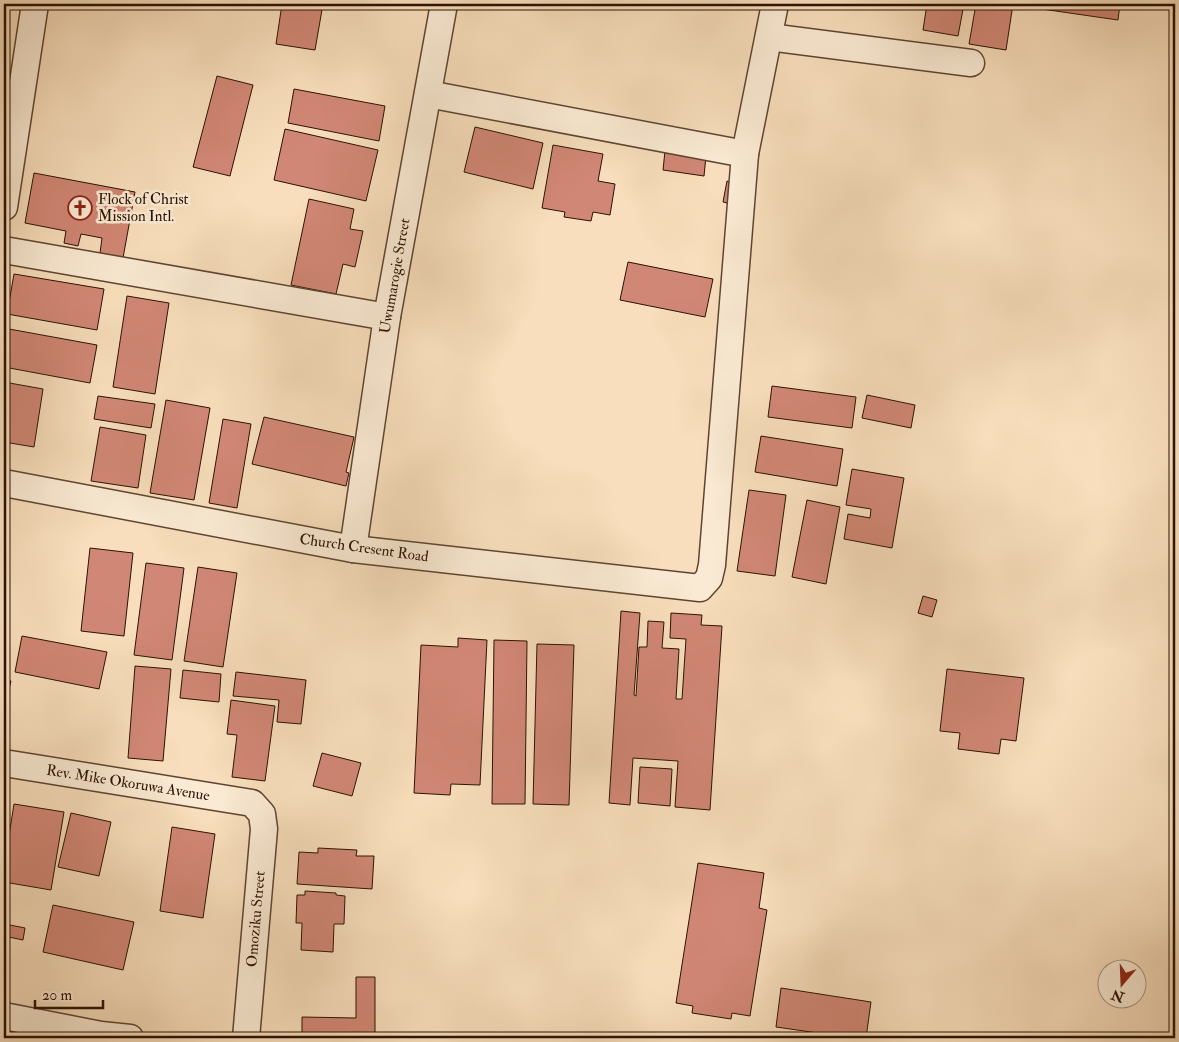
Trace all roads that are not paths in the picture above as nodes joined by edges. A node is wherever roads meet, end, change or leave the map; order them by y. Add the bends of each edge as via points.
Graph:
1 (35, 4) edge
2 (444, 4) edge
3 (775, 4) edge
4 (769, 37) junction
5 (971, 63) dead end
6 (428, 94) junction
7 (745, 154) junction
8 (4, 208) edge
9 (4, 250) edge
10 (387, 317) junction
11 (4, 483) edge
12 (353, 549) junction
13 (4, 763) edge
14 (252, 803) joint
15 (4, 1016) edge
16 (130, 1038) edge
17 (246, 1038) edge

1 - 8 street
2 - 6 street, Uwumarogie Street
3 - 4 street
4 - 5 street
4 - 7 street
6 - 7 street
6 - 10 street, Uwumarogie Street
7 - 12 street, Church Cresent Road via 712,565 709,578 700,588
9 - 10 street
10 - 12 street, Uwumarogie Street
11 - 12 street, Church Cresent Road
13 - 14 street, Rev. Mike Okoruwa Avenue
14 - 17 street, Omoziku Street via 262,814 264,829
15 - 16 street

